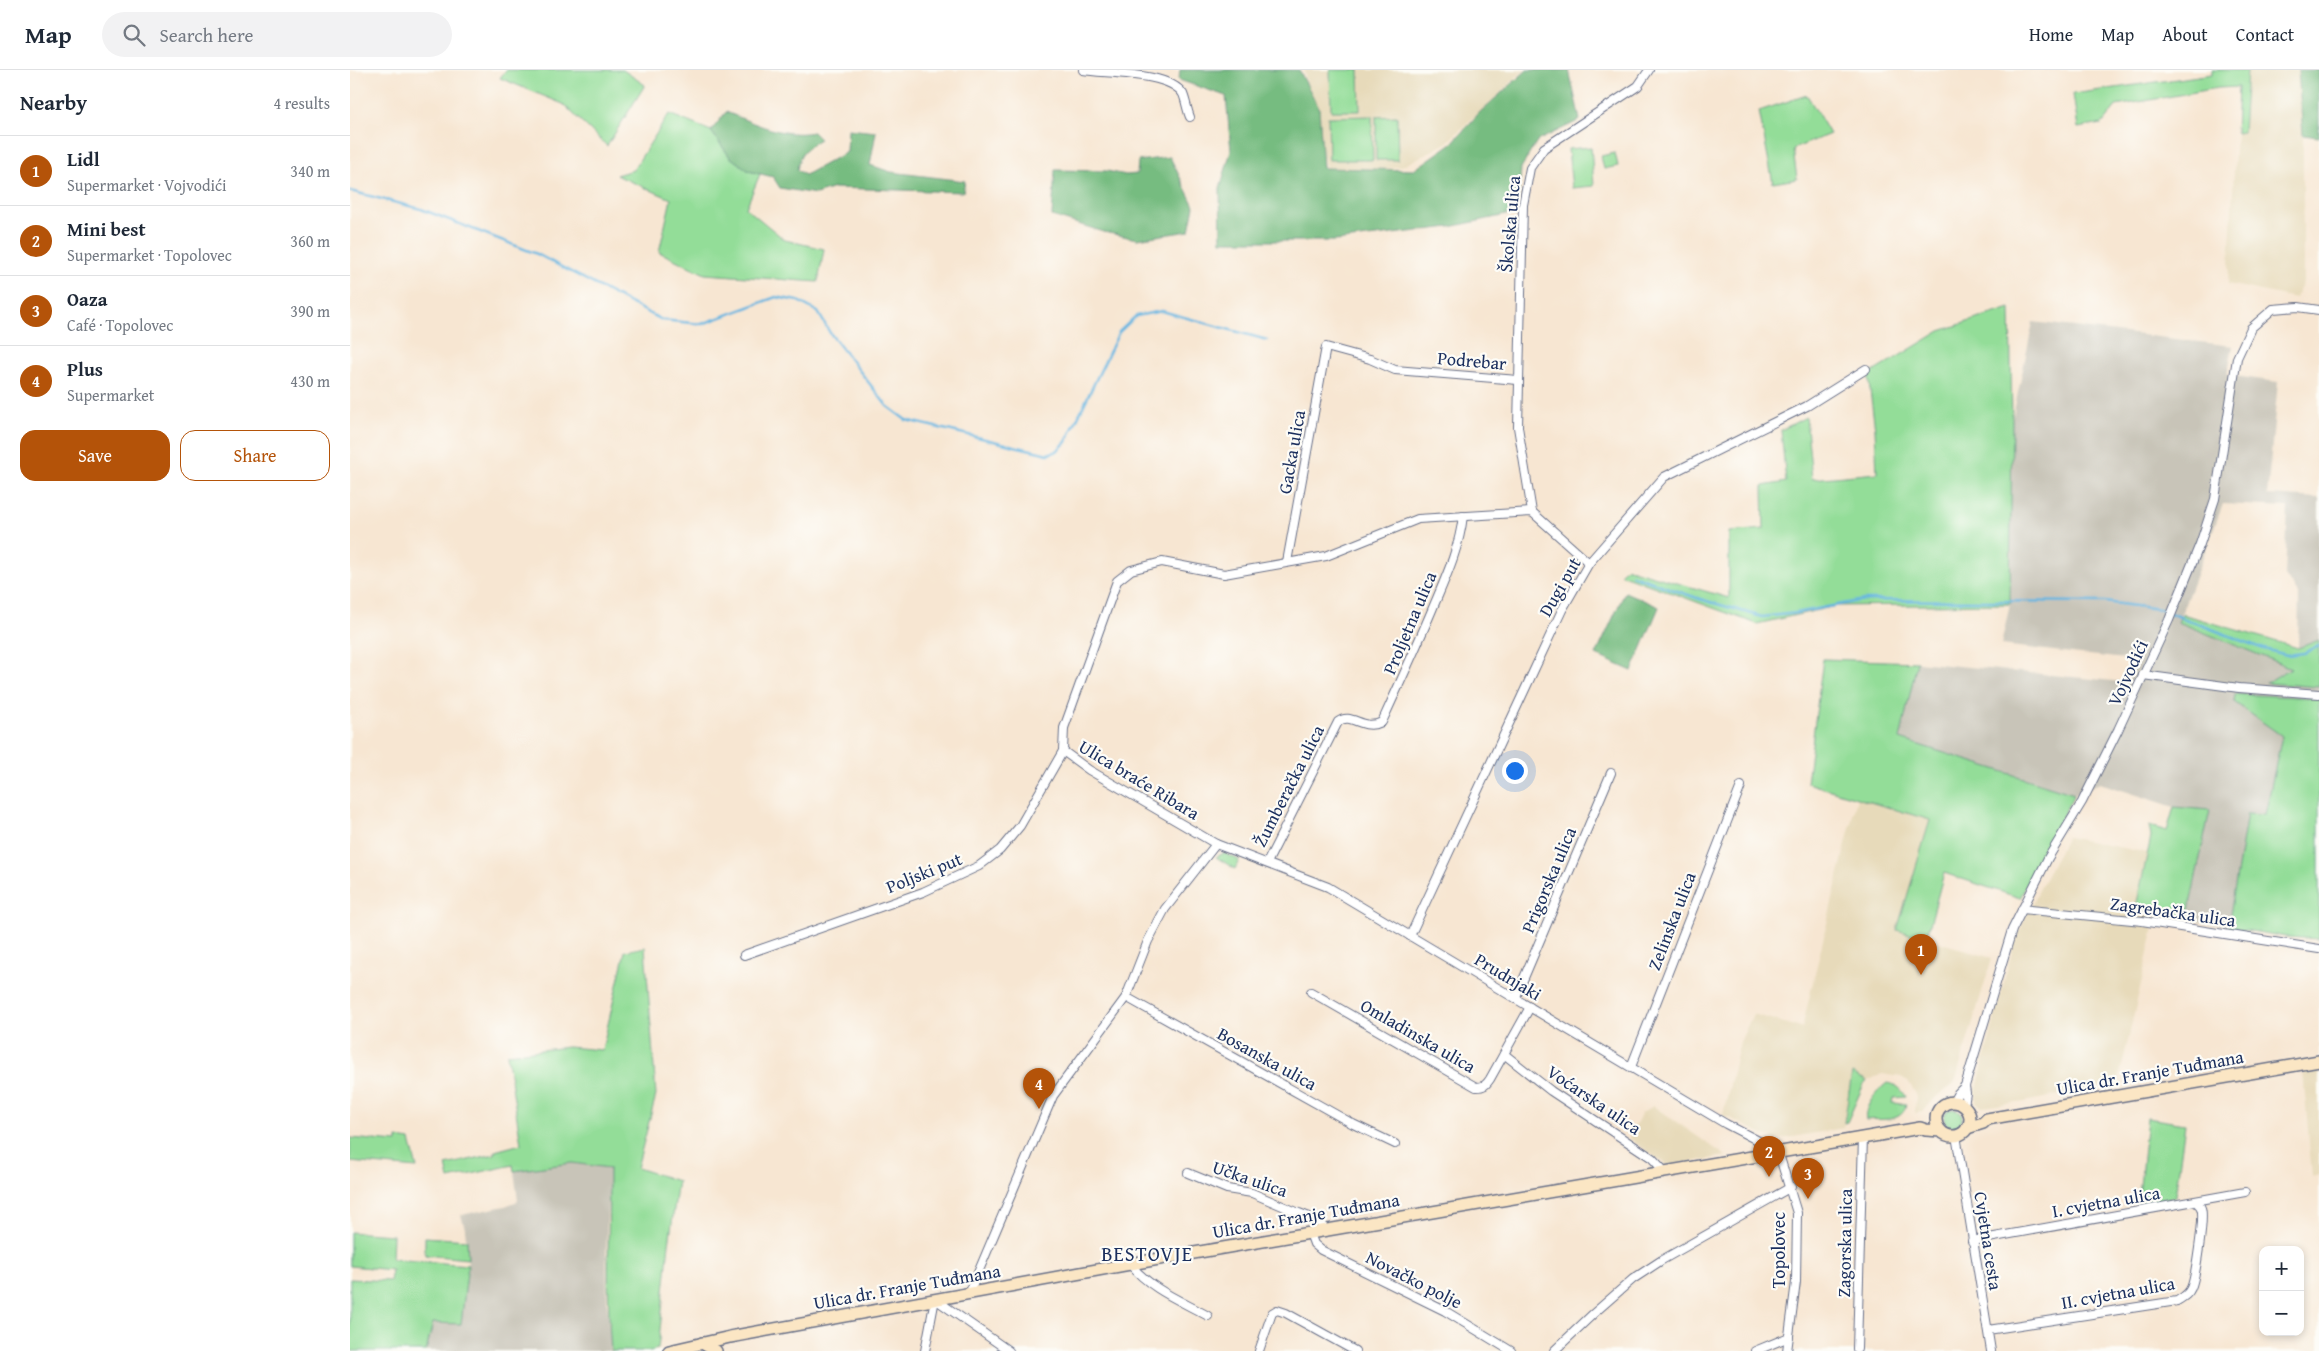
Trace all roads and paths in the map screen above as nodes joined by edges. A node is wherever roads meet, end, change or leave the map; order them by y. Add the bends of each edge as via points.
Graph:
1 (1083, 70) edge
2 (1649, 70) edge
3 (1107, 71) edge
4 (1190, 117) dead end
5 (2319, 310) edge
6 (1326, 347) joint
7 (1866, 369) dead end
8 (1518, 380) junction
9 (1532, 512) junction
10 (1463, 516) junction
11 (1287, 562) junction
12 (1589, 563) junction
13 (2143, 675) junction
14 (2319, 694) edge
15 (1365, 725) joint
16 (1062, 751) junction
17 (1611, 774) dead end
18 (1741, 786) dead end
19 (1216, 844) junction
20 (1267, 863) junction
21 (2022, 909) junction
22 (1410, 936) junction
23 (2319, 949) edge
24 (744, 955) dead end
25 (1311, 992) dead end
26 (1126, 997) junction
27 (1515, 999) junction
28 (1530, 1007) junction
29 (1504, 1054) junction
30 (2319, 1062) edge
31 (1631, 1067) junction
32 (1962, 1106) junction
33 (1937, 1112) junction
34 (1987, 1119) junction
35 (1920, 1128) junction
36 (1967, 1128) junction
37 (1941, 1131) junction
38 (1956, 1135) junction
39 (1863, 1137) junction
40 (1395, 1144) dead end
41 (1778, 1151) junction
42 (1665, 1172) junction
43 (1188, 1173) dead end
44 (1791, 1188) junction
45 (2245, 1192) dead end
46 (2196, 1202) junction
47 (1326, 1230) junction
48 (1310, 1233) junction
49 (1972, 1241) junction
50 (1130, 1264) junction
51 (969, 1294) junction
52 (935, 1299) junction
53 (1208, 1316) dead end
54 (1988, 1330) junction
55 (1788, 1337) junction
56 (702, 1343) junction
57 (1857, 1349) dead end
58 (669, 1351) edge
59 (716, 1351) edge
60 (925, 1351) edge
61 (1009, 1351) edge
62 (1259, 1351) edge
63 (1355, 1351) edge
64 (1511, 1351) edge
65 (1554, 1351) edge
66 (1755, 1351) edge
67 (1787, 1351) edge
68 (1991, 1351) edge

1 - 3 street
2 - 8 street, Školska ulica via 1638,86 1544,148 1530,168 1523,205
3 - 4 street via 1174,85 1183,95
5 - 13 street, Vojvodići via 2298,307 2274,309 2251,328 2237,358 2215,499 2175,606
6 - 8 street, Podrebar via 1370,358 1395,370
6 - 11 street, Gacka ulica
7 - 12 street, Dugi put via 1807,406 1664,477
8 - 9 street, Podrebar via 1518,427
9 - 10 street, Ulica braće Ribara
9 - 12 street
10 - 11 street, Ulica braće Ribara via 1418,519 1326,556
10 - 15 street, Proljetna ulica via 1461,536 1451,565 1382,722 1374,726
11 - 16 street, Ulica braće Ribara via 1224,574 1162,562 1121,576 1064,728
12 - 22 street, Dugi put via 1562,610
13 - 14 street via 2239,688
13 - 21 street, Vojvodići via 2092,781
15 - 20 street, Žumberačka ulica via 1349,718 1338,722
16 - 19 street, Ulica braće Ribara via 1088,770
16 - 24 street, Poljski put via 1020,826 1000,850 978,866 923,892
17 - 27 street, Prigorska ulica
18 - 31 street, Zelinska ulica
19 - 20 street, Prudnjaki
19 - 26 street via 1164,909
20 - 22 street, Prudnjaki via 1328,887
21 - 23 street, Zagrebačka ulica via 2142,921
21 - 32 street, Vojvodići via 2004,952
22 - 27 street, Prudnjaki
25 - 29 street, Omladinska ulica via 1476,1086 1486,1085
26 - 40 street, Bosanska ulica via 1353,1124
26 - 51 street via 1053,1096
27 - 28 street, Prudnjaki
28 - 29 street, Omladinska ulica
28 - 31 street, Prudnjaki
29 - 42 street, Voćarska ulica via 1551,1091 1652,1158
30 - 34 main road, Ulica dr. Franje Tuđmana
31 - 41 street, Prudnjaki
32 - 33 main road via 1944,1104
32 - 34 main road
32 - 36 main road via 1969,1123
33 - 35 main road
33 - 37 main road via 1936,1122
34 - 36 main road, Ulica dr. Franje Tuđmana
35 - 37 main road, Ulica dr. Franje Tuđmana
35 - 39 main road, Ulica dr. Franje Tuđmana
36 - 38 main road
37 - 38 main road
38 - 49 street, Cvjetna cesta
39 - 41 main road, Ulica dr. Franje Tuđmana
39 - 57 street, Zagorska ulica
41 - 42 main road, Ulica dr. Franje Tuđmana
41 - 44 street, Topolovec
42 - 47 main road, Ulica dr. Franje Tuđmana
43 - 47 street, Učka ulica via 1227,1189 1252,1193 1317,1220
44 - 55 street, Topolovec via 1797,1213 1796,1282
44 - 65 street via 1633,1279
45 - 46 street, I. cvjetna ulica
46 - 49 street, I. cvjetna ulica
46 - 54 street, II. cvjetna ulica via 2202,1215 2200,1238 2192,1287 2187,1296 2177,1301
47 - 48 main road, Ulica dr. Franje Tuđmana
48 - 50 main road, Ulica dr. Franje Tuđmana
48 - 64 street, Novačko polje via 1314,1244 1321,1250 1445,1311
49 - 54 street, Cvjetna cesta
50 - 51 main road, Ulica dr. Franje Tuđmana
50 - 53 street via 1157,1288
51 - 52 main road, Ulica dr. Franje Tuđmana
52 - 56 main road, Ulica dr. Franje Tuđmana
52 - 60 street
52 - 61 street
54 - 68 street, Cvjetna cesta
55 - 66 street
55 - 67 street, Topolovec
56 - 58 main road, Ulica dr. Franje Tuđmana
56 - 59 main road
62 - 63 street via 1276,1310

